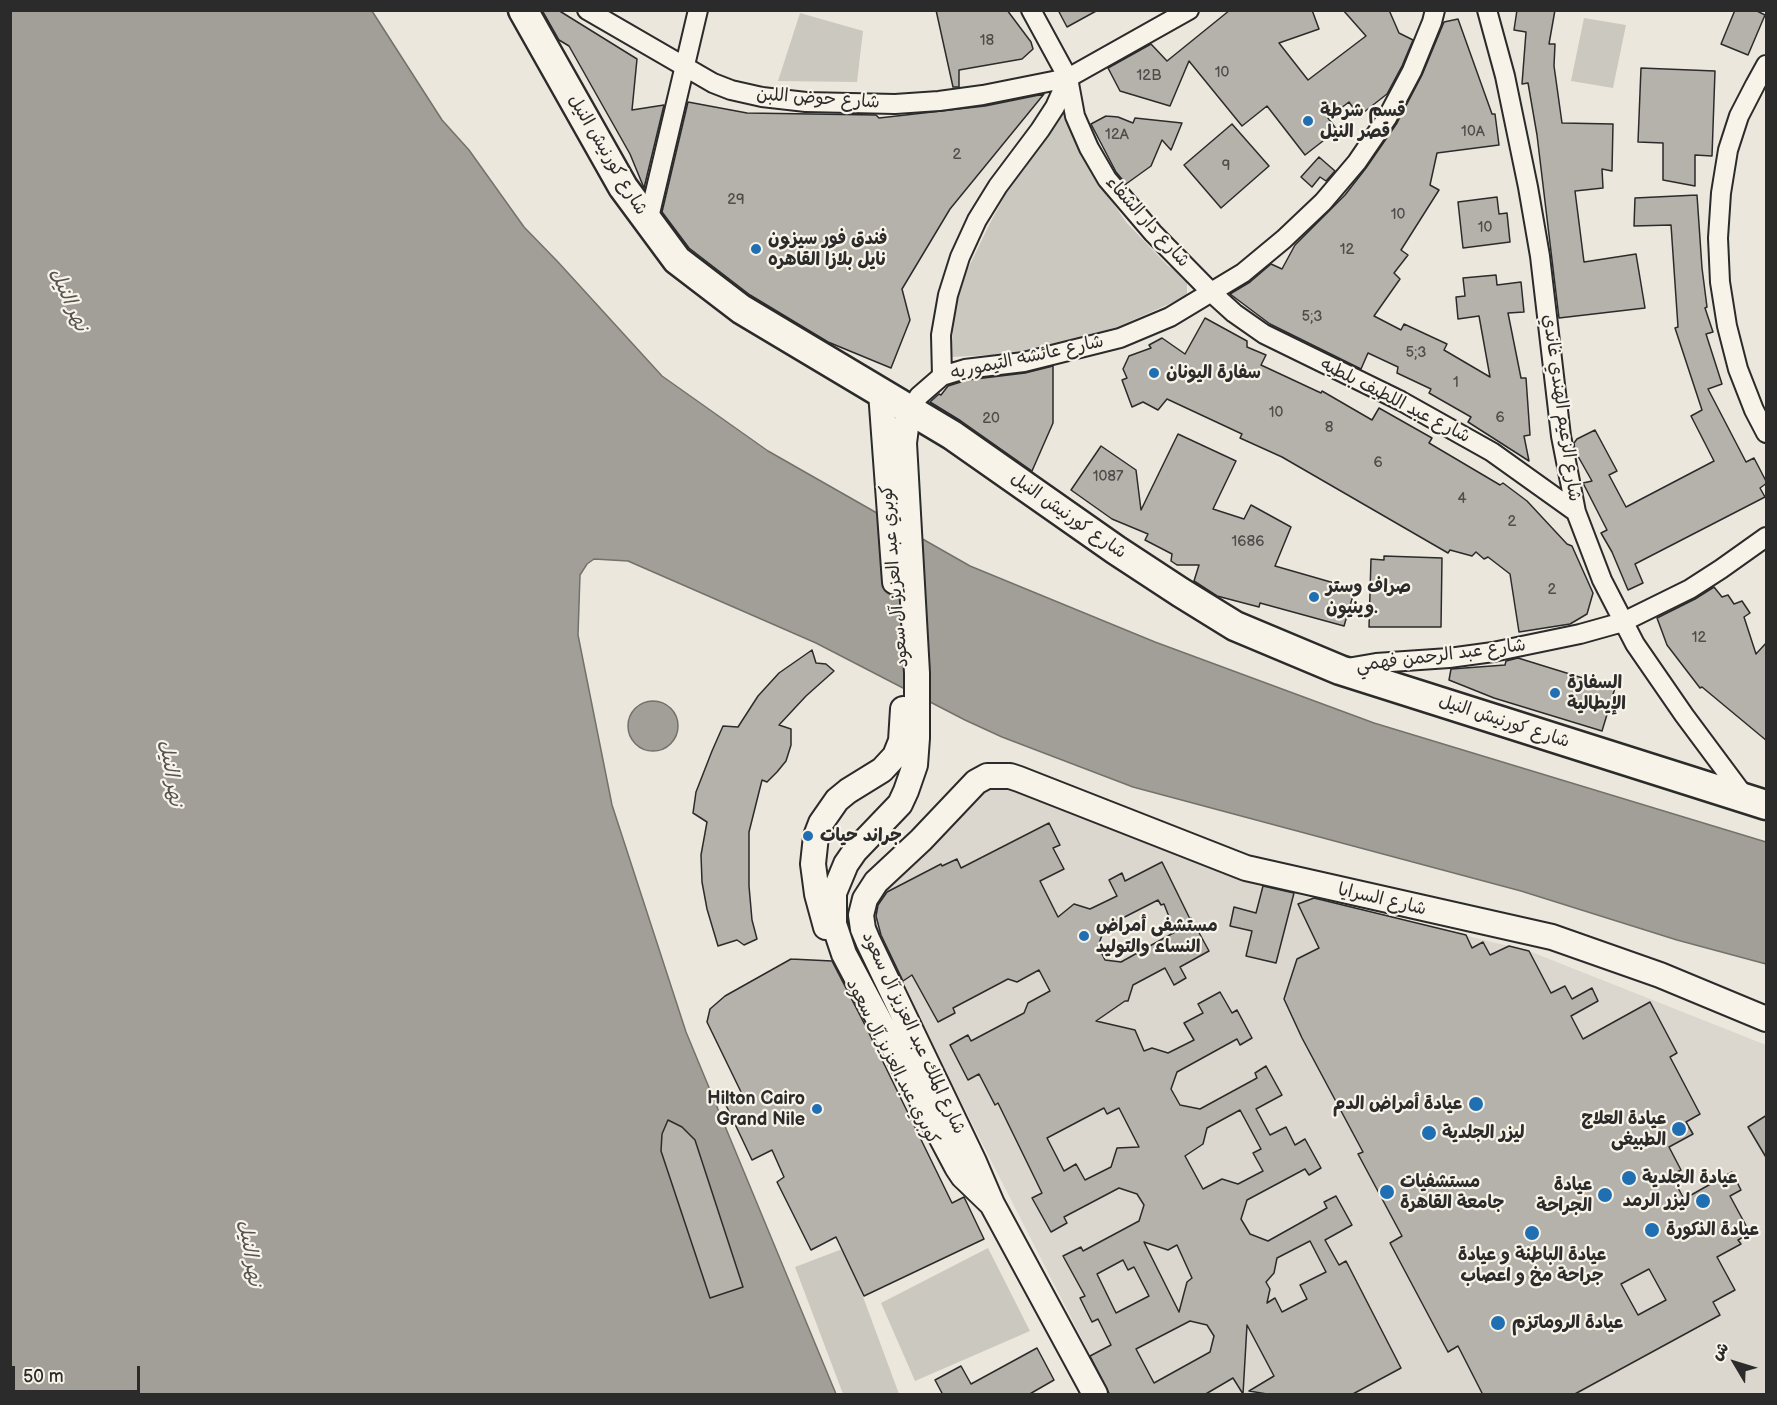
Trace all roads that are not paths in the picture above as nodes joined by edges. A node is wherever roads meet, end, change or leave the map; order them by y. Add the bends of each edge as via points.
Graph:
1 (523, 10) edge
2 (587, 10) edge
3 (698, 10) edge
4 (1031, 10) edge
5 (1190, 10) edge
6 (1435, 10) edge
7 (1487, 10) edge
8 (1767, 65) edge
9 (684, 67) junction
10 (1068, 78) junction
11 (648, 222) junction
12 (1212, 293) junction
13 (942, 376) junction
14 (881, 392) junction
15 (911, 409) junction
16 (1767, 433) edge
17 (895, 454) junction
18 (1576, 512) junction
19 (1767, 537) edge
20 (1623, 622) junction
21 (1340, 669) junction
22 (910, 723) junction
23 (876, 773) junction
24 (999, 776) joint
25 (1756, 802) edge
26 (900, 804) junction
27 (813, 864) junction
28 (839, 878) junction
29 (1767, 1019) edge
30 (957, 1167) junction
31 (992, 1204) junction
32 (1095, 1395) edge

1 - 11 highway, شارع كورنيش النيل via 623,187
2 - 9 street, شارع حوض اللبن
3 - 9 street
4 - 10 street, شارع دار الشفاء
5 - 10 street, شارع حوض اللبن
6 - 12 street, شارع عائشه التيموريه via 1412,71 1357,162 1284,239
7 - 18 street, شارع الزعيم الهندي غاندي via 1530,198 1561,436
8 - 16 street via 1739,117 1728,150 1718,238 1727,326 1738,369
9 - 10 street, شارع حوض اللبن via 731,90 773,98 850,104 939,101
9 - 11 street
10 - 12 street, شارع دار الشفاء via 1076,116 1107,179
10 - 13 street via 1055,107 977,220 960,257 941,334
11 - 14 highway, شارع كورنيش النيل via 677,260 741,309
12 - 13 street, شارع عائشه التيموريه via 1170,317 1111,341
12 - 18 street, شارع عبد اللطيف بلطيه via 1264,334 1401,401 1492,452
13 - 15 street, شارع عائشه التيموريه via 919,396
14 - 15 highway, شارع كورنيش النيل
14 - 17 main road, كوبري عبد العزيز آل سعود
15 - 17 main road, كوبري عبد العزيز آل سعود
15 - 21 highway, شارع كورنيش النيل via 1116,550 1226,620
17 - 22 main road, كوبري عبد العزيز آل سعود via 903,677
18 - 20 street, شارع الزعيم الهندي غاندي
19 - 20 street, شارع عبد الرحمن فهمي via 1690,589
20 - 21 street, شارع عبد الرحمن فهمي via 1493,652
20 - 25 street, شارع الزعيم الهندي غاندي via 1684,715
21 - 25 highway, شارع كورنيش النيل
22 - 23 main road, كوبري عبد العزيز آل سعود via 895,756
22 - 26 main road, كوبري عبد العزيز آل سعود via 915,765
23 - 26 main road via 893,784
23 - 27 main road, كوبري عبد العزيز آل سعود via 848,791 828,811 816,836
24 - 29 main road, شارع السرايا via 1019,779 1246,868 1552,938 1660,975
24 - 31 main road, شارع الملك عبد العزيز آل سعود via 987,776 976,782 876,882 861,915 862,929
26 - 28 main road, كوبري عبد العزيز آل سعود via 855,851
27 - 28 main road via 823,877
27 - 30 main road, كوبري عبد العزيز آل سعود via 820,910 838,956 931,1142
28 - 30 main road, كوبري عبد العزيز آل سعود via 833,908 838,939
30 - 31 main road, شارع الملك عبد العزيز آل سعود
31 - 32 main road, شارع الملك عبد العزيز آل سعود

